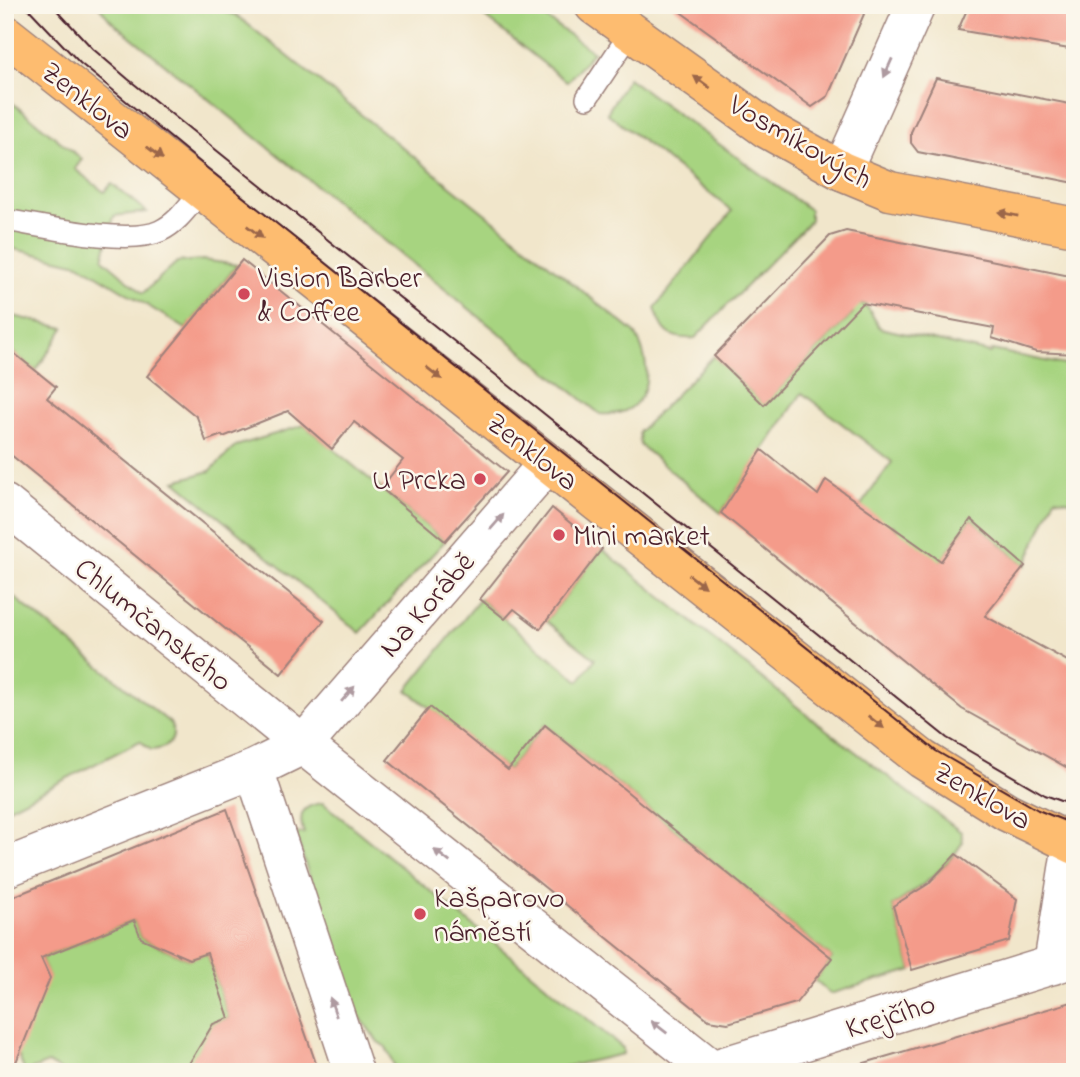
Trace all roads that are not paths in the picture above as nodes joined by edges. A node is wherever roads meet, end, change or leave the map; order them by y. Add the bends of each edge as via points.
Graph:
1 (594, 5) edge
2 (916, 5) edge
3 (631, 32) junction
4 (5, 34) edge
5 (587, 98) dead end
6 (842, 171) junction
7 (202, 190) junction
8 (5, 220) edge
9 (1075, 227) edge
10 (548, 463) junction
11 (5, 504) edge
12 (303, 745) junction
13 (254, 769) junction
14 (1073, 845) edge
15 (5, 869) edge
16 (1064, 961) edge
17 (711, 1071) edge
18 (354, 1072) edge

1 - 3 main road, Vosmíkových
2 -> 6 street
3 - 5 lane
6 -> 3 main road, Vosmíkových via 767,129
4 -> 7 main road, Zenklova
9 -> 6 main road, Vosmíkových via 890,191
7 - 8 lane via 176,221 158,233 111,236
7 -> 10 main road, Zenklova
12 -> 10 street, Na Korábě
10 -> 14 main road, Zenklova via 922,759 1007,812
11 - 12 street, Chlumčanského
12 - 13 street
17 -> 12 street
13 - 15 street
18 -> 13 street
14 - 16 street
16 - 17 street, Krejčího

